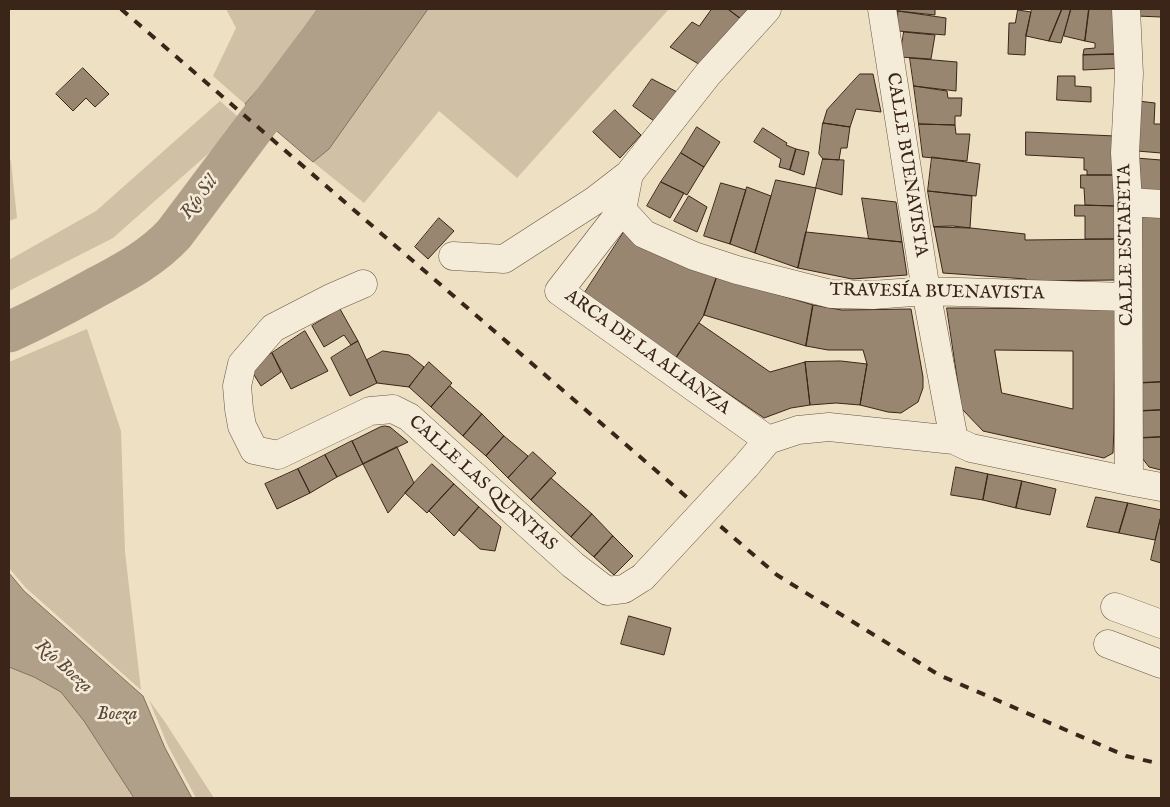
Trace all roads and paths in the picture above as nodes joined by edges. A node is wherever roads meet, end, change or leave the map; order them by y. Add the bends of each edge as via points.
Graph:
1 (767, 9) edge
2 (882, 9) edge
3 (1126, 9) edge
4 (629, 174) junction
5 (1128, 202) junction
6 (1161, 204) edge
7 (622, 210) junction
8 (453, 256) dead end
9 (364, 284) dead end
10 (926, 291) junction
11 (1128, 297) junction
12 (768, 440) junction
13 (954, 440) junction
14 (1130, 482) junction
15 (1161, 487) edge
16 (1115, 607) dead end
17 (1161, 624) edge
18 (1108, 644) dead end
19 (1161, 664) edge

1 - 4 street via 708,74
2 - 10 street, CALLE BUENAVISTA
3 - 5 street, CALLE ESTAFETA
4 - 7 street
4 - 8 street via 594,201 504,259
5 - 6 street
5 - 11 street, CALLE ESTAFETA
7 - 10 street, TRAVESÍA BUENAVISTA via 644,234 694,256 782,282 831,294
7 - 12 street, ARCA DE LA ALIANZA via 559,291
9 - 12 street, CALLE LAS QUINTAS, bridge via 273,328 242,364 237,386 239,410 242,426 254,450 278,455 370,411 394,409 409,417 573,565 607,591 624,589 643,577
10 - 11 street, TRAVESÍA BUENAVISTA
10 - 13 street, CALLE BUENAVISTA
11 - 14 street, CALLE ESTAFETA
12 - 13 street via 798,430 829,427
13 - 14 street via 971,448
14 - 15 street
16 - 17 street
18 - 19 street

